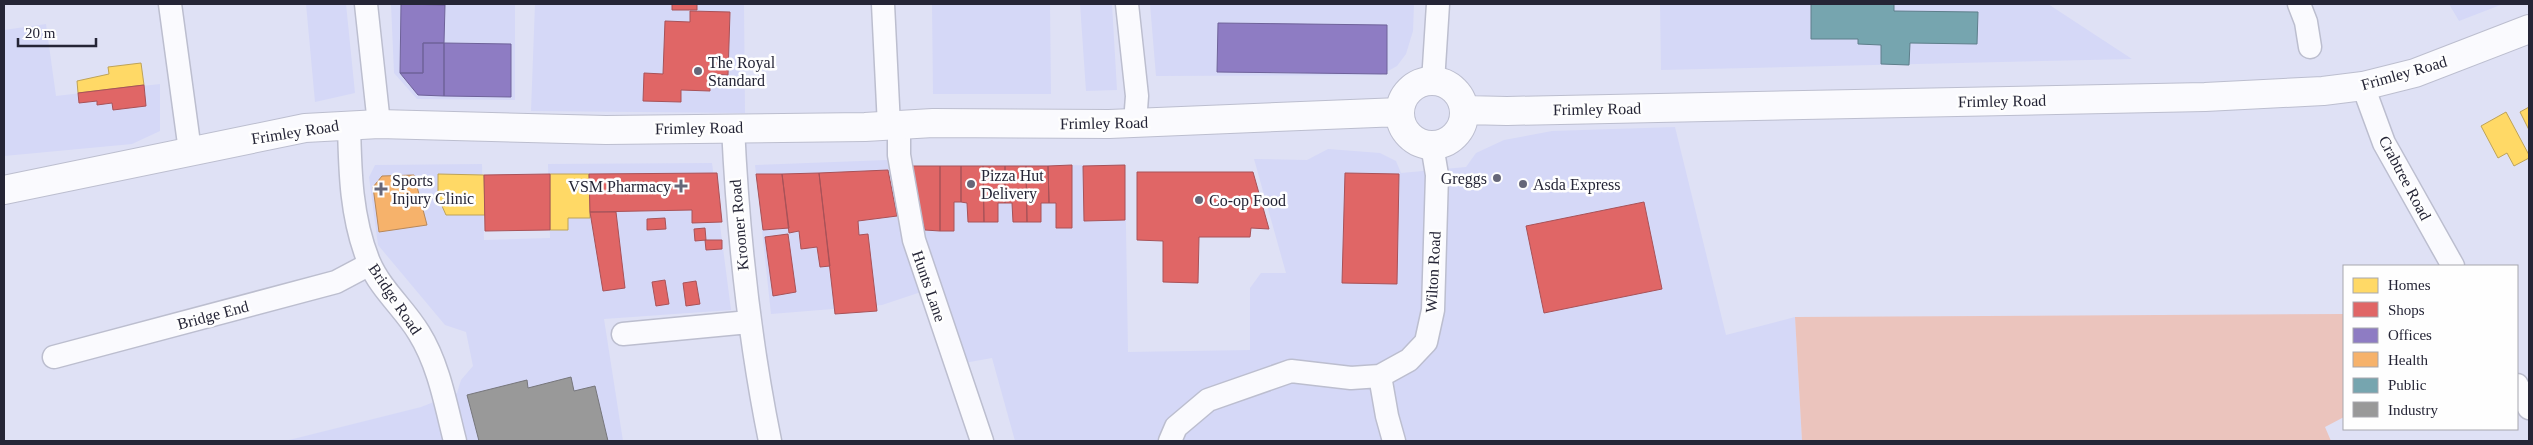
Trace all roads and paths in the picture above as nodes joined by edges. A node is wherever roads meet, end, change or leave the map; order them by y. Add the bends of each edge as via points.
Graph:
1 (170, 4) edge
2 (366, 4) edge
3 (884, 4) edge
4 (1127, 4) edge
5 (1438, 4) edge
6 (2299, 4) edge
7 (2529, 29) edge
8 (2310, 47) dead end
9 (1434, 82) junction
10 (2363, 86) junction
11 (1464, 110) junction
12 (1400, 112) junction
13 (1135, 123) junction
14 (349, 124) junction
15 (380, 124) junction
16 (894, 126) junction
17 (733, 127) junction
18 (1432, 145) junction
19 (190, 151) junction
20 (4, 190) edge
21 (370, 264) junction
22 (2452, 265) edge
23 (750, 322) junction
24 (623, 334) dead end
25 (54, 357) dead end
26 (1380, 376) junction
27 (2518, 387) edge
28 (2529, 408) edge
29 (455, 441) edge
30 (770, 441) edge
31 (982, 441) edge
32 (1170, 441) edge
33 (1394, 441) edge

1 - 19 street
2 - 15 street
3 - 16 street, Hunts Lane
4 - 13 street via 1137,96
5 - 9 street
6 - 8 street
7 - 10 main road, Frimley Road via 2415,73
9 - 11 main road via 1452,88 1460,96
9 - 12 main road via 1417,85 1408,92
10 - 11 main road, Frimley Road via 2205,97
10 - 22 street, Crabtree Road via 2384,142
11 - 18 main road via 1459,132 1451,139
12 - 13 main road, Frimley Road
12 - 18 main road via 1408,135 1417,142
13 - 16 main road, Frimley Road via 933,123
14 - 15 main road, Frimley Road
14 - 19 main road, Frimley Road via 305,128
14 - 21 street, Bridge Road via 355,216
15 - 17 main road, Frimley Road via 606,130
16 - 17 main road, Frimley Road
16 - 31 street, Hunts Lane via 914,240
17 - 23 street, Krooner Road via 735,189
18 - 26 street, Wilton Road via 1437,175 1433,310 1426,342 1408,360
19 - 20 main road, Frimley Road
21 - 25 street, Bridge End via 336,282
21 - 29 street, Bridge Road via 385,290 419,333 431,358
23 - 24 street
23 - 30 street, Krooner Road
26 - 32 street, Wilton Road via 1351,378 1291,371 1208,400 1176,428
26 - 33 street
27 - 28 street

